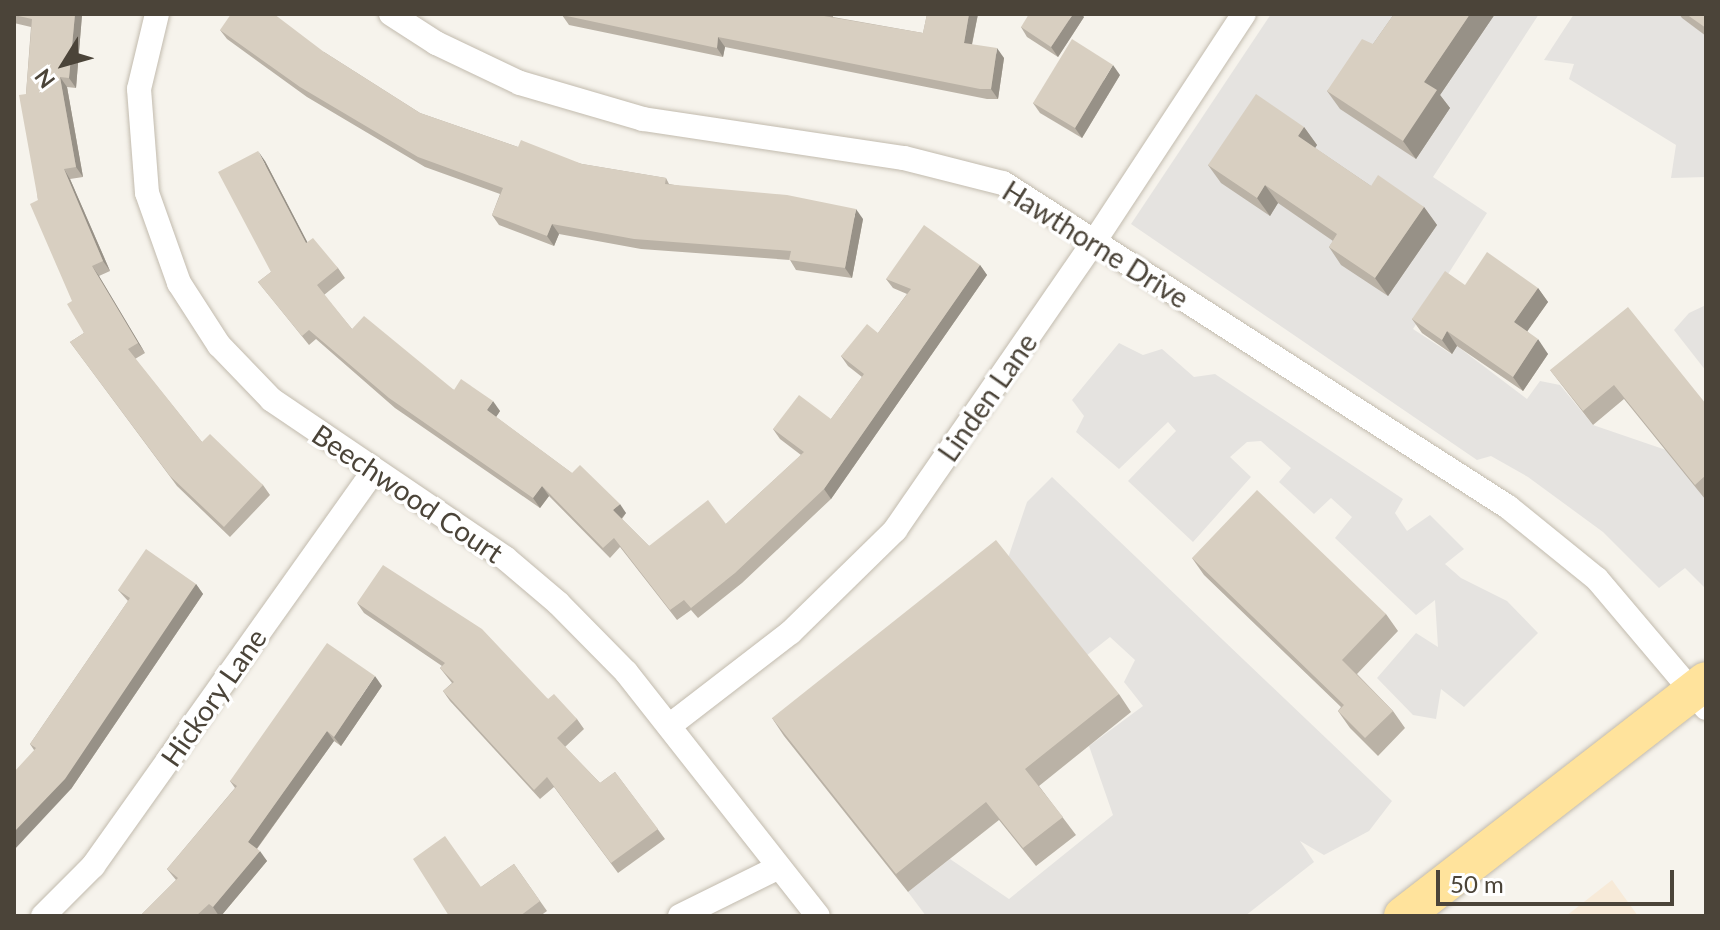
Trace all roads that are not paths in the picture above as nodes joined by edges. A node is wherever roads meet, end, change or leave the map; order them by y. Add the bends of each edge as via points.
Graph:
1 (157, 14) edge
2 (391, 14) edge
3 (1244, 14) edge
4 (1096, 239) junction
5 (374, 471) junction
6 (1702, 693) edge
7 (669, 726) junction
8 (779, 867) junction
9 (43, 916) edge
10 (680, 916) edge
11 (818, 916) edge
12 (1403, 916) edge

1 - 5 street, Beechwood Court via 139,89 140,140 151,206 179,283 247,376 272,400
2 - 4 street, Hawthorne Drive via 436,43 520,83 643,119 904,158 1003,183
3 - 4 street, Linden Lane
4 - 6 street, Hawthorne Drive via 1508,507 1597,579
4 - 7 street, Linden Lane via 895,530 791,632
5 - 7 street, Beechwood Court via 505,558 558,603
5 - 9 street, Hickory Lane via 93,866
6 - 12 main road
7 - 8 street, Beechwood Court
8 - 10 street
8 - 11 street, Beechwood Court

